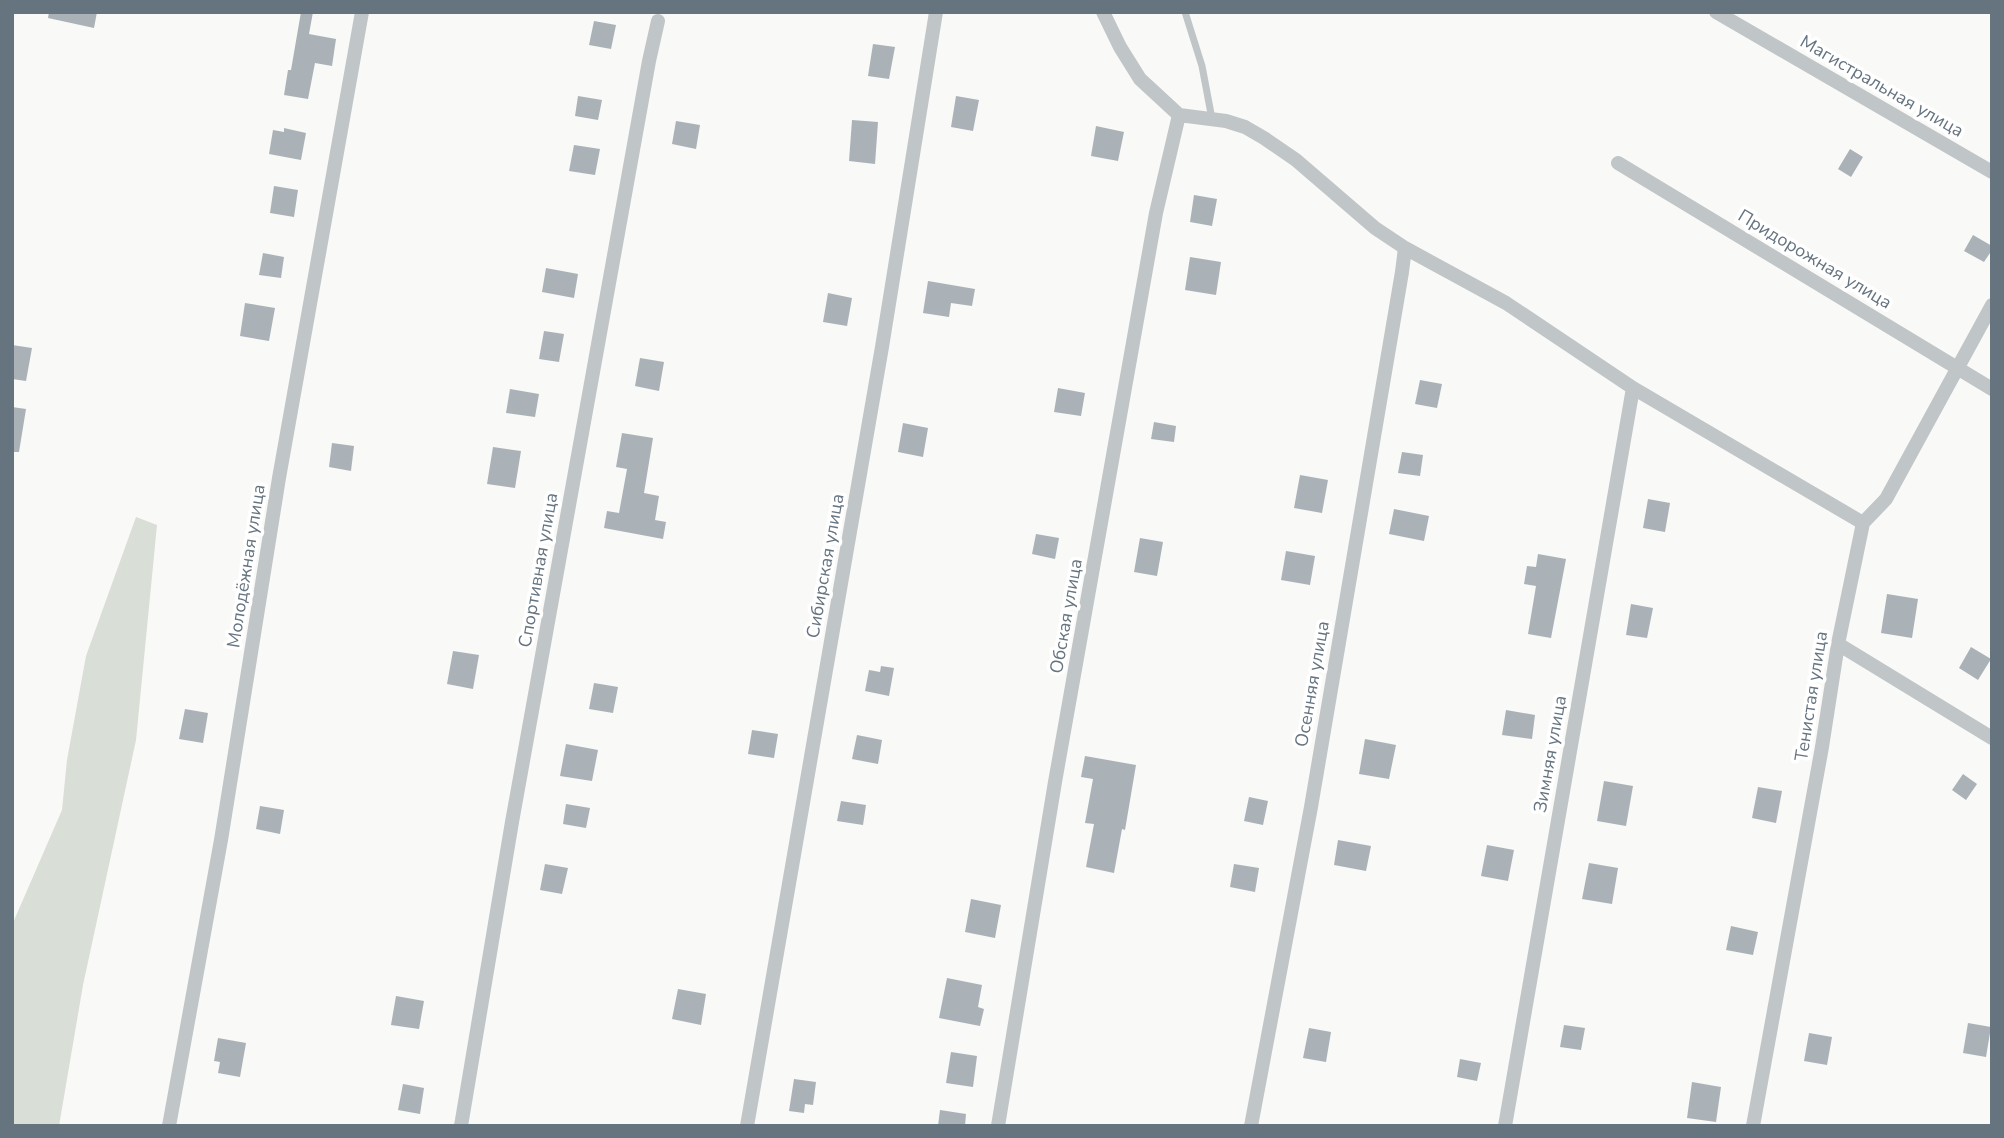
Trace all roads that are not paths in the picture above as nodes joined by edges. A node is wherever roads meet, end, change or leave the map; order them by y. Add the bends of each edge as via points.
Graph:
1 (362, 12) edge
2 (936, 12) edge
3 (1103, 12) edge
4 (1185, 12) edge
5 (1716, 12) edge
6 (661, 17) edge
7 (1179, 115) junction
8 (1212, 119) junction
9 (1618, 163) dead end
10 (1992, 172) edge
11 (1405, 248) junction
12 (1992, 305) edge
13 (1957, 367) junction
14 (1633, 388) junction
15 (1992, 388) edge
16 (1863, 523) junction
17 (1838, 644) junction
18 (1992, 738) edge
19 (169, 1126) edge
20 (461, 1126) edge
21 (747, 1126) edge
22 (998, 1126) edge
23 (1251, 1126) edge
24 (1505, 1126) edge
25 (1753, 1126) edge

1 - 19 street, Молодёжная улица
2 - 21 street, Сибирская улица
3 - 7 street via 1140,79
4 - 8 lane
5 - 10 street, Магистральная улица
6 - 20 street, Спортивная улица via 649,61
7 - 8 street
7 - 22 street, Обская улица via 1156,213
8 - 11 street via 1245,127 1264,138
9 - 13 street, Придорожная улица
11 - 14 street via 1506,303
11 - 23 street, Осенняя улица via 1311,807
12 - 13 street
13 - 15 street, Придорожная улица
13 - 16 street via 1886,499
14 - 16 street
14 - 24 street, Зимняя улица
16 - 17 street, Тенистая улица
17 - 18 street
17 - 25 street, Тенистая улица

